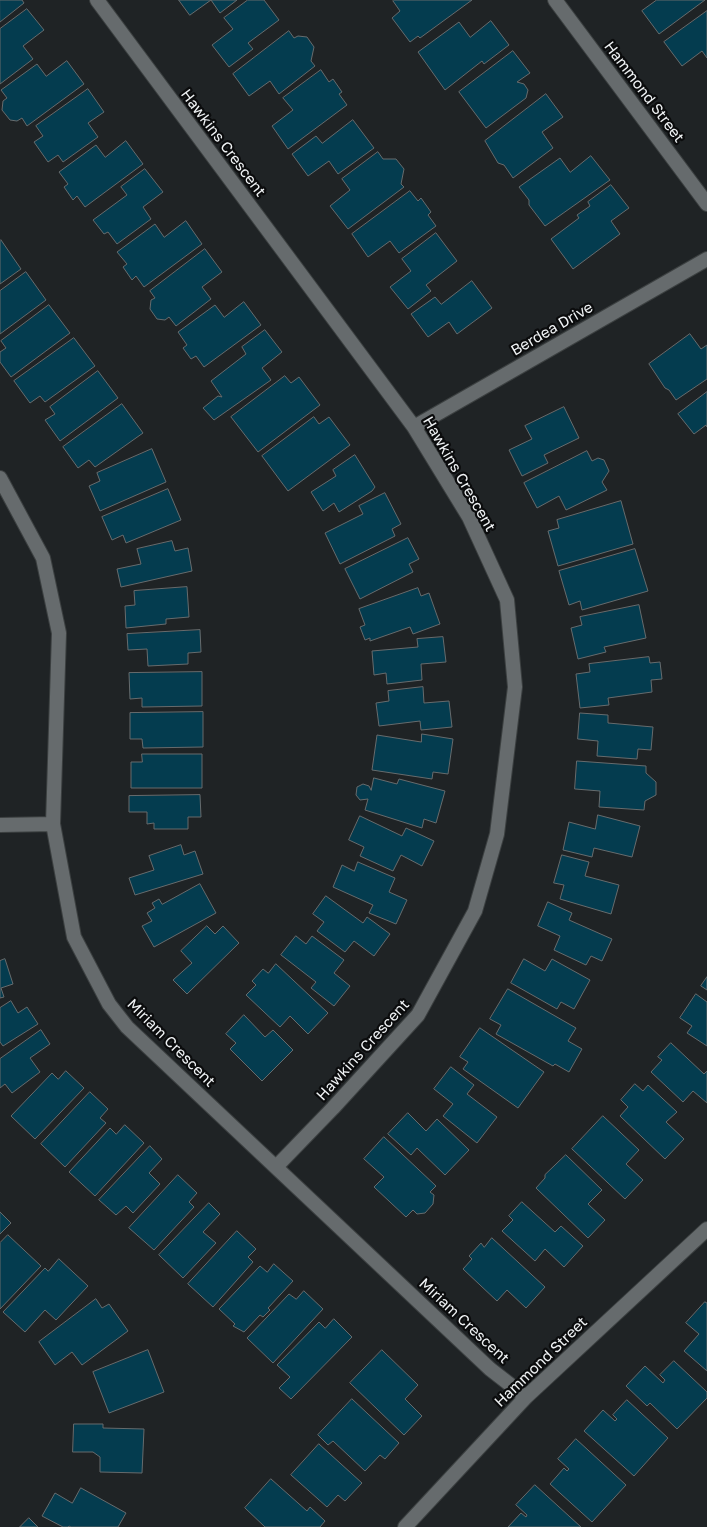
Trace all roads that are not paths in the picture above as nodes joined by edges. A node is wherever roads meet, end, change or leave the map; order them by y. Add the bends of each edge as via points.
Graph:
1 (97, 0) edge
2 (555, 0) edge
3 (707, 204) edge
4 (707, 259) edge
5 (414, 427) junction
6 (0, 478) edge
7 (53, 824) junction
8 (0, 825) edge
9 (276, 1167) junction
10 (707, 1229) edge
11 (526, 1396) junction
12 (405, 1527) edge

1 - 5 street, Hawkins Crescent
2 - 3 street, Hammond Street
4 - 5 street, Berdea Drive
5 - 9 street, Hawkins Crescent via 469,518 506,600 515,687 497,834 475,911 418,1015
6 - 7 street, Miriam Crescent via 43,558 59,633
7 - 8 street
7 - 9 street, Miriam Crescent via 74,937 109,1004 127,1027
9 - 11 street, Miriam Crescent via 490,1369
10 - 11 street, Hammond Street
11 - 12 street, Hammond Street

